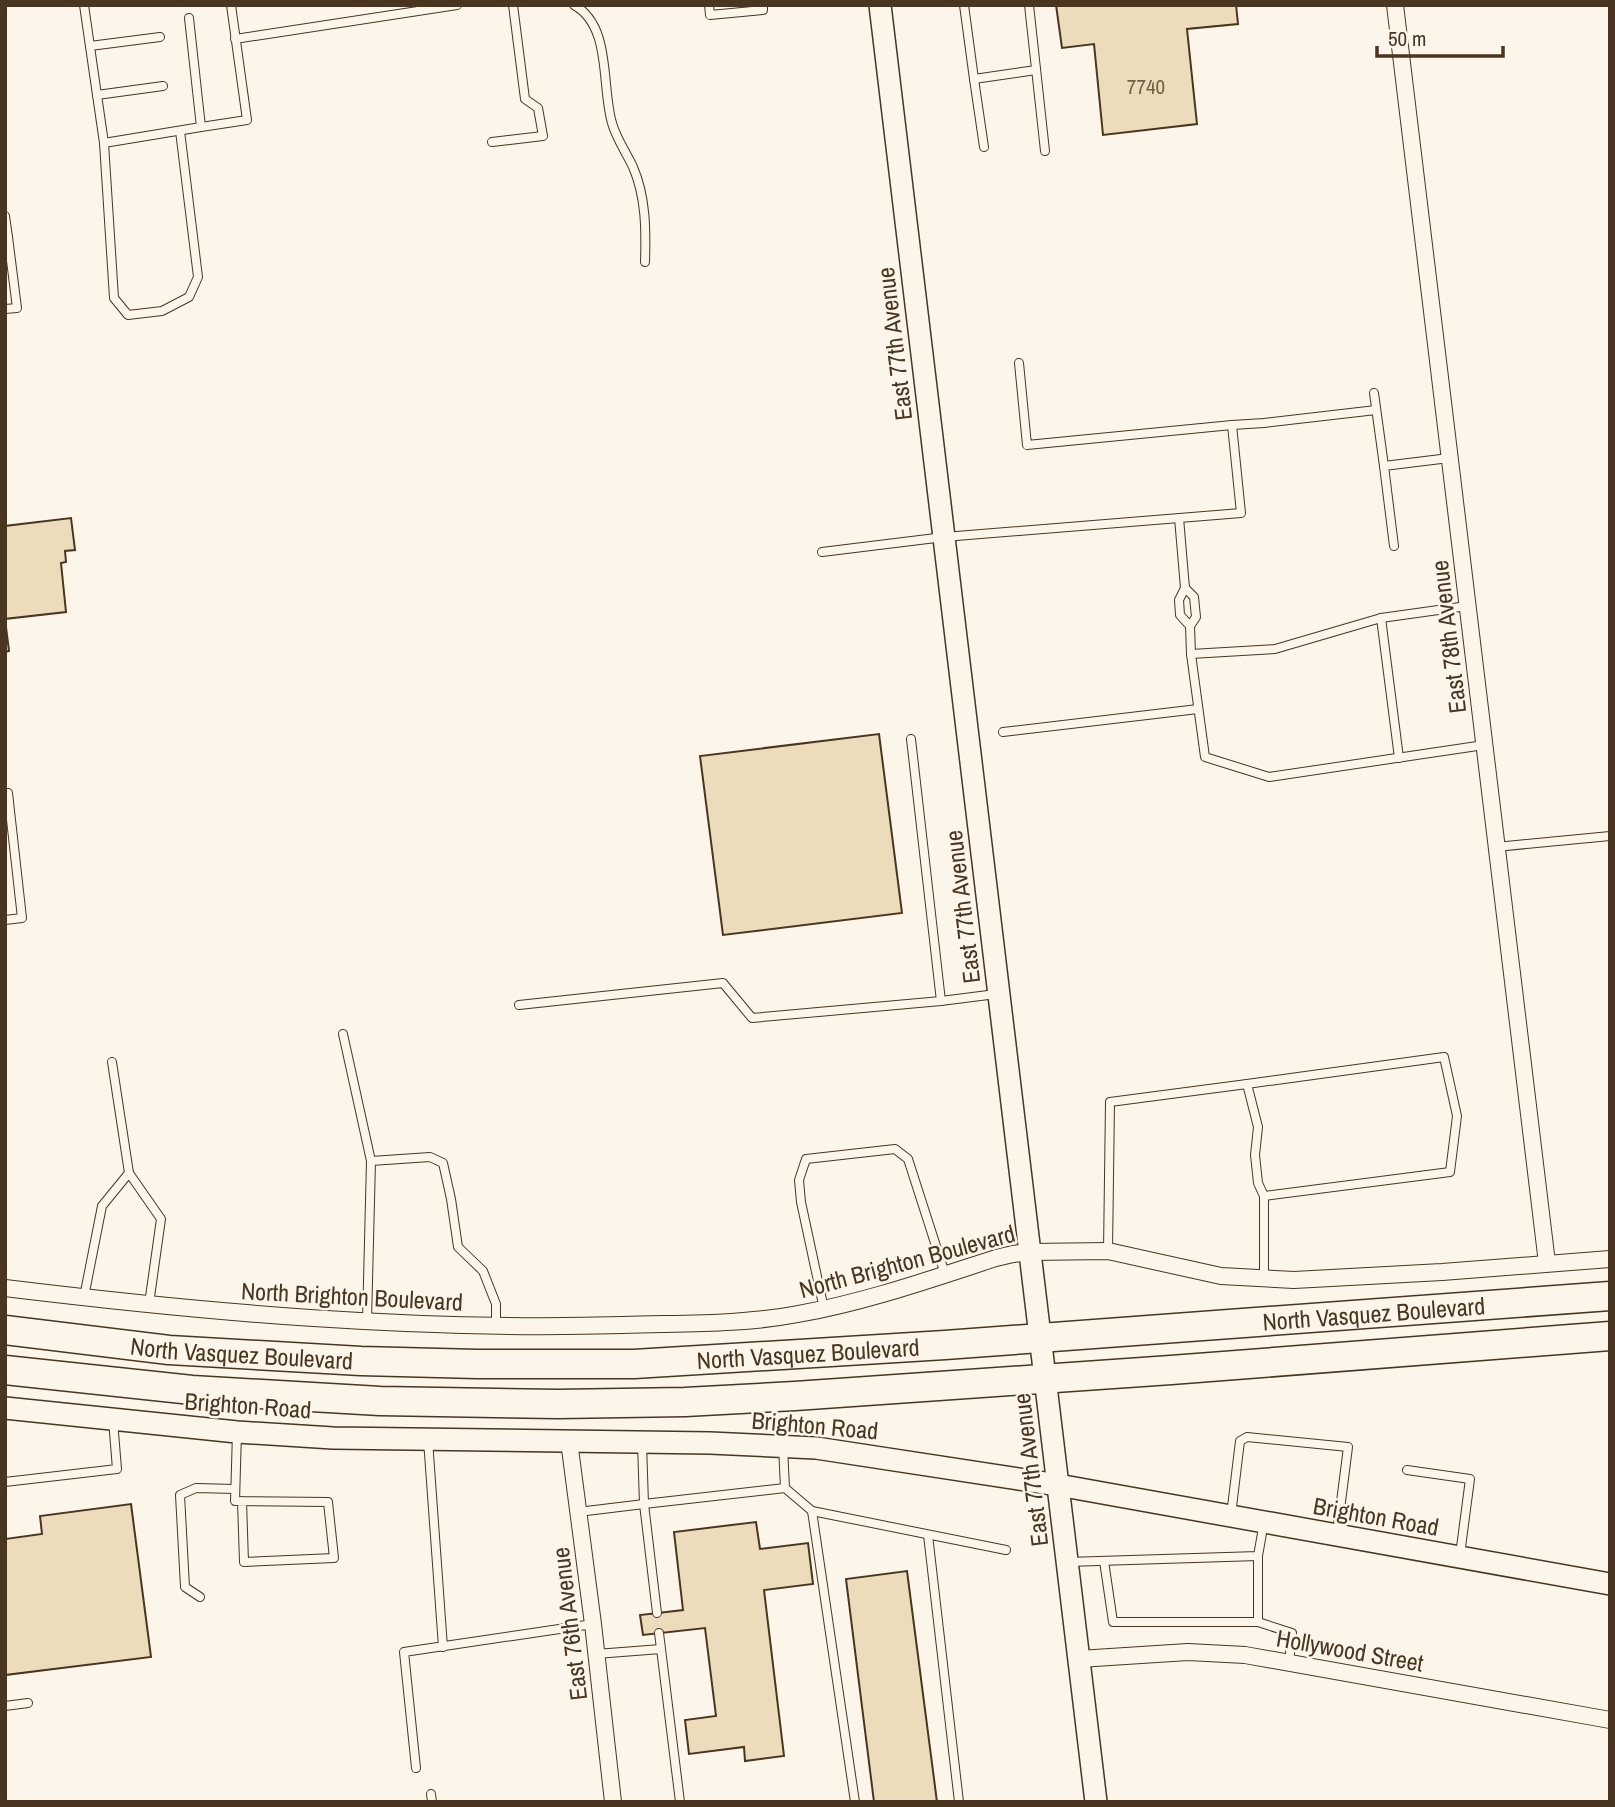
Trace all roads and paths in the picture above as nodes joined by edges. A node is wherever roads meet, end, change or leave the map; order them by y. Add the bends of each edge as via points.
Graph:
1 (84, 5) edge
2 (230, 5) edge
3 (457, 5) edge
4 (513, 5) edge
5 (574, 5) edge
6 (709, 5) edge
7 (763, 5) edge
8 (880, 5) edge
9 (964, 5) edge
10 (1029, 5) edge
11 (1395, 5) edge
12 (189, 18) dead end
13 (160, 37) dead end
14 (235, 39) junction
15 (90, 46) junction
16 (1036, 70) junction
17 (974, 79) junction
18 (163, 86) dead end
19 (97, 94) junction
20 (201, 127) junction
21 (180, 131) junction
22 (492, 142) dead end
23 (104, 143) junction
24 (984, 147) dead end
25 (1045, 151) dead end
26 (5, 216) edge
27 (6, 237) edge
28 (645, 262) dead end
29 (5, 309) edge
30 (1018, 363) dead end
31 (1374, 393) dead end
32 (1376, 410) junction
33 (1231, 425) junction
34 (1450, 458) junction
35 (1384, 466) junction
36 (1179, 518) junction
37 (944, 537) junction
38 (1394, 546) dead end
39 (822, 552) dead end
40 (1185, 588) junction
41 (1467, 606) junction
42 (1381, 618) junction
43 (1190, 626) junction
44 (1191, 654) junction
45 (1198, 709) junction
46 (1003, 732) dead end
47 (911, 739) dead end
48 (1483, 745) junction
49 (1399, 758) junction
50 (8, 793) dead end
51 (1610, 836) edge
52 (1496, 847) junction
53 (5, 920) edge
54 (999, 993) junction
55 (941, 1001) junction
56 (519, 1005) dead end
57 (343, 1034) dead end
58 (112, 1062) dead end
59 (1247, 1084) junction
60 (371, 1161) junction
61 (129, 1173) junction
62 (1264, 1196) junction
63 (1108, 1251) junction
64 (1030, 1252) junction
65 (1610, 1259) edge
66 (1547, 1263) junction
67 (945, 1275) junction
68 (1264, 1278) junction
69 (5, 1288) edge
70 (1610, 1296) edge
71 (84, 1297) junction
72 (149, 1304) junction
73 (824, 1309) junction
74 (367, 1321) junction
75 (496, 1325) junction
76 (5, 1330) edge
77 (1610, 1336) edge
78 (1040, 1338) junction
79 (5, 1370) edge
80 (1045, 1379) junction
81 (5, 1408) edge
82 (113, 1420) junction
83 (237, 1432) junction
84 (428, 1439) junction
85 (569, 1441) junction
86 (642, 1443) junction
87 (783, 1446) junction
88 (1408, 1470) dead end
89 (5, 1482) edge
90 (1058, 1485) junction
91 (785, 1488) junction
92 (235, 1489) junction
93 (242, 1502) junction
94 (644, 1504) junction
95 (812, 1511) junction
96 (578, 1512) junction
97 (1231, 1516) junction
98 (1264, 1522) junction
99 (928, 1535) junction
100 (1336, 1535) junction
101 (1006, 1550) dead end
102 (1258, 1556) junction
103 (1460, 1558) junction
104 (1104, 1561) junction
105 (1067, 1562) junction
106 (1610, 1584) edge
107 (200, 1597) dead end
108 (657, 1613) dead end
109 (1258, 1622) junction
110 (593, 1624) junction
111 (659, 1633) dead end
112 (443, 1647) junction
113 (661, 1648) junction
114 (596, 1654) junction
115 (1079, 1660) junction
116 (1289, 1662) junction
117 (28, 1703) dead end
118 (5, 1706) edge
119 (1610, 1720) edge
120 (416, 1768) dead end
121 (613, 1802) edge
122 (680, 1802) edge
123 (855, 1802) edge
124 (959, 1802) edge
125 (1096, 1802) edge

1 - 15 lane
2 - 14 lane
3 - 14 lane
4 - 22 lane via 525,99 538,108 543,136
5 - 28 lane via 593,23 601,46 612,123 641,194
6 - 7 lane via 710,15 763,10
8 - 37 street, East 77th Avenue
9 - 17 lane
10 - 16 lane
11 - 34 street, East 78th Avenue
12 - 20 lane
13 - 15 lane
14 - 20 lane via 247,120
15 - 19 lane
16 - 17 lane
16 - 25 lane
17 - 24 lane
18 - 19 lane
19 - 23 lane
20 - 21 lane
21 - 23 lane
21 - 23 lane via 198,277 189,298 162,312 128,315 114,298
26 - 27 lane
27 - 29 lane via 16,308
30 - 33 lane via 1027,445
31 - 32 lane
32 - 33 lane
32 - 35 lane
33 - 36 lane via 1241,513
34 - 35 lane
34 - 41 street, East 78th Avenue
35 - 38 lane
36 - 37 lane
36 - 40 lane
37 - 39 lane
37 - 54 street, East 77th Avenue
40 - 43 lane via 1179,600 1180,615
40 - 43 lane via 1194,597 1196,617
41 - 42 lane
41 - 48 street, East 78th Avenue
42 - 44 lane via 1275,649
42 - 49 lane
43 - 44 lane
44 - 45 lane
45 - 46 lane
45 - 49 lane via 1205,757 1269,777
47 - 55 lane
48 - 49 lane
48 - 52 street, East 78th Avenue
50 - 53 lane via 22,918
51 - 52 lane
52 - 66 street, East 78th Avenue
54 - 55 lane
54 - 64 street, East 77th Avenue
55 - 56 lane via 752,1018 723,984
57 - 60 lane
58 - 61 lane
59 - 62 lane via 1258,1127 1255,1155
59 - 62 lane via 1444,1057 1457,1116 1450,1172
59 - 63 lane via 1110,1102
60 - 74 lane
60 - 75 lane via 430,1157 443,1163 458,1247 483,1271 496,1304
61 - 71 lane via 102,1206
61 - 72 lane via 161,1219
62 - 68 lane
63 - 64 street, North Brighton Boulevard
63 - 68 street, North Brighton Boulevard via 1221,1276
64 - 67 street, North Brighton Boulevard
64 - 78 street, East 77th Avenue
65 - 66 street, North Brighton Boulevard
66 - 68 street, North Brighton Boulevard via 1328,1279
67 - 73 street, North Brighton Boulevard
67 - 73 lane via 908,1159 895,1149 806,1159 799,1180 801,1202
69 - 71 street, North Brighton Boulevard
70 - 78 highway, North Vasquez Boulevard
71 - 72 street, North Brighton Boulevard
72 - 74 street, North Brighton Boulevard
73 - 75 street, North Brighton Boulevard via 715,1322
74 - 75 street, North Brighton Boulevard
76 - 78 highway, North Vasquez Boulevard via 170,1350 477,1364 634,1364
77 - 80 highway, North Vasquez Boulevard
78 - 80 street, East 77th Avenue
79 - 80 highway, North Vasquez Boulevard via 192,1390 380,1401 558,1404 685,1402
80 - 90 street, East 77th Avenue
81 - 82 street, Brighton Road
82 - 83 street, Brighton Road
82 - 89 lane via 117,1469
83 - 84 street, Brighton Road
83 - 92 lane
84 - 85 street, Brighton Road
84 - 112 lane
85 - 86 street, Brighton Road
85 - 96 street, East 76th Avenue
86 - 87 street, Brighton Road
86 - 94 lane
87 - 90 street, Brighton Road
87 - 91 lane
88 - 103 lane via 1470,1479
90 - 97 street, Brighton Road
90 - 105 street, East 77th Avenue
91 - 94 lane
91 - 95 lane
92 - 93 lane via 235,1501
92 - 107 lane via 196,1488 180,1495 186,1587
93 - 93 lane via 328,1502 334,1558 244,1562
94 - 96 lane
94 - 108 lane
95 - 99 lane
95 - 123 lane
96 - 110 street, East 76th Avenue
97 - 98 street, Brighton Road
97 - 100 lane via 1240,1441 1247,1437 1348,1447
98 - 100 street, Brighton Road
98 - 102 lane
99 - 101 lane
99 - 124 lane
100 - 103 street, Brighton Road
102 - 104 lane
102 - 109 lane
103 - 106 street, Brighton Road
104 - 105 lane
104 - 109 lane via 1113,1622
105 - 115 street, East 77th Avenue
109 - 116 lane via 1292,1633
110 - 112 lane
110 - 114 street, East 76th Avenue
111 - 113 lane
112 - 120 lane via 404,1652
113 - 114 lane
113 - 122 lane
114 - 121 street, East 76th Avenue
115 - 116 street, Hollywood Street via 1188,1652
115 - 125 street, East 77th Avenue
116 - 119 street, Hollywood Street
117 - 118 lane

